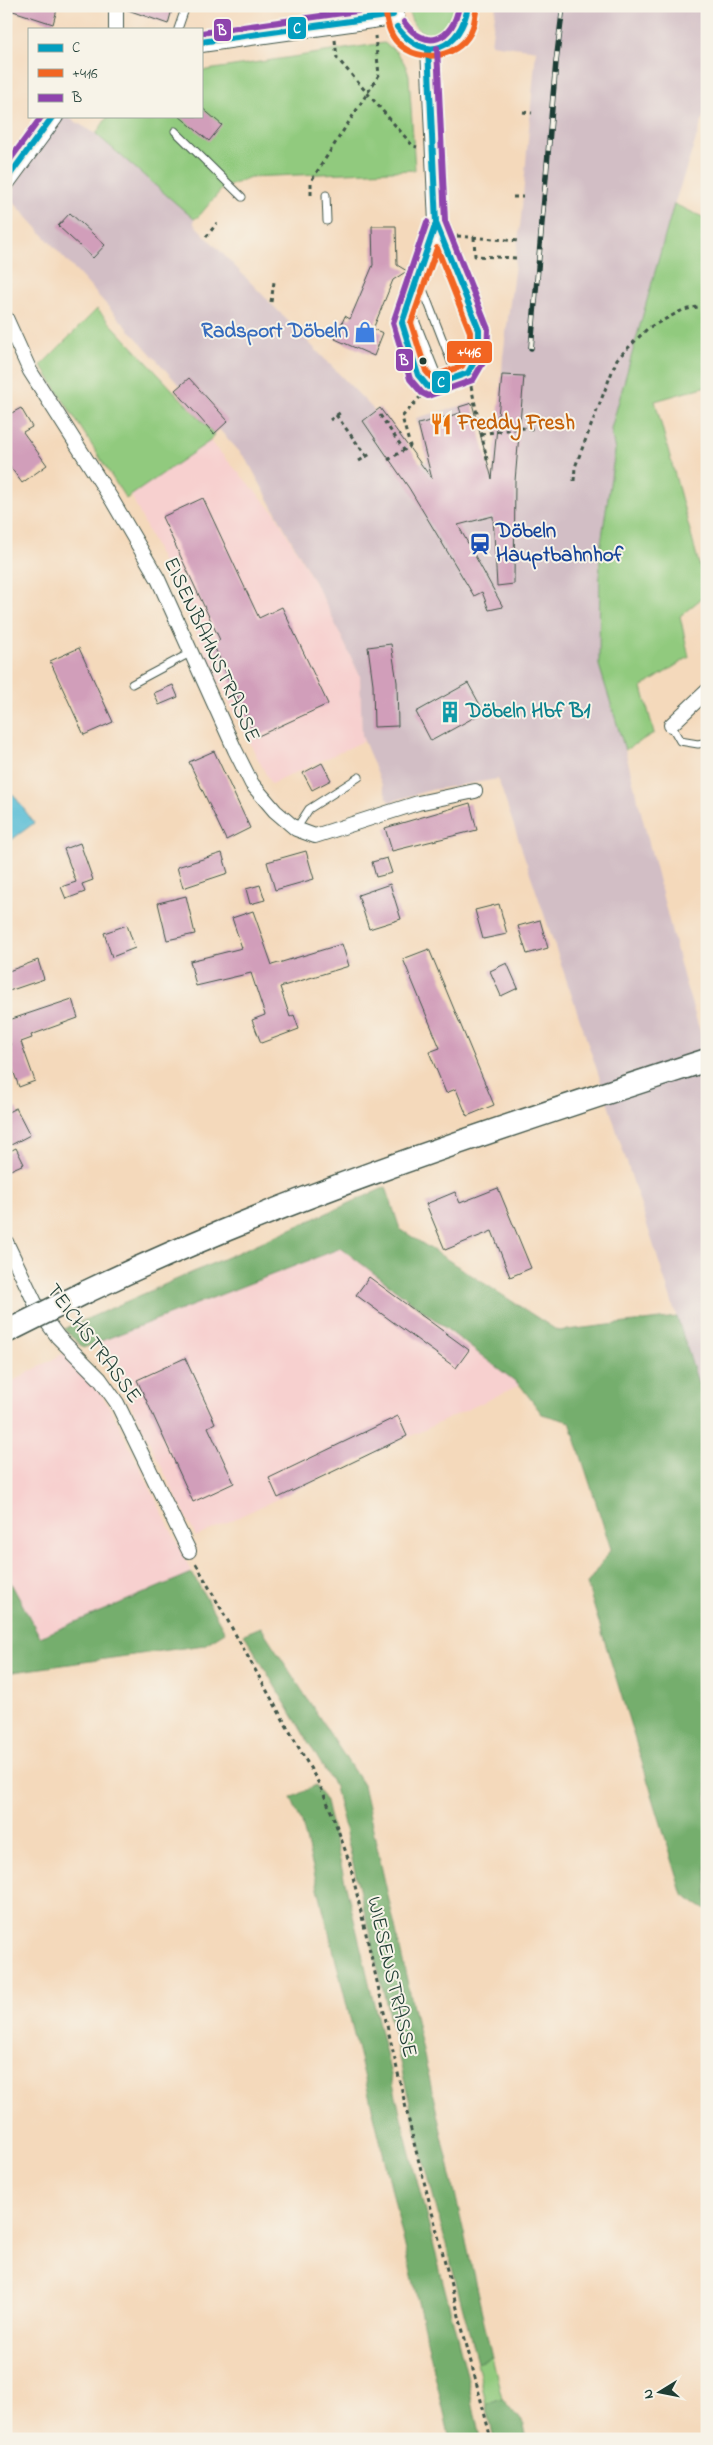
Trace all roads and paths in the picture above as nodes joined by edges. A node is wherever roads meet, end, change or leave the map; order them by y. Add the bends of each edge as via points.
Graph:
1 (116, 6) edge
2 (186, 6) edge
3 (468, 6) edge
4 (394, 10) edge
5 (371, 18) junction
6 (116, 28) edge
7 (178, 28) edge
8 (202, 42) edge
9 (428, 48) junction
10 (337, 58) dead end
11 (367, 93) junction
12 (523, 112) dead end
13 (532, 113) dead end
14 (52, 118) edge
15 (175, 131) dead end
16 (434, 153) junction
17 (6, 180) edge
18 (311, 195) dead end
19 (326, 195) dead end
20 (242, 196) dead end
21 (513, 197) dead end
22 (524, 197) dead end
23 (327, 222) dead end
24 (217, 223) dead end
25 (441, 234) junction
26 (206, 237) dead end
27 (474, 237) junction
28 (519, 241) dead end
29 (517, 258) dead end
30 (419, 279) junction
31 (274, 282) dead end
32 (271, 302) dead end
33 (707, 305) edge
34 (6, 318) edge
35 (463, 375) junction
36 (434, 385) junction
37 (341, 412) dead end
38 (336, 415) junction
39 (380, 415) dead end
40 (330, 420) dead end
41 (536, 429) dead end
42 (481, 434) junction
43 (404, 450) junction
44 (372, 453) dead end
45 (367, 456) junction
46 (388, 460) dead end
47 (360, 461) dead end
48 (488, 464) dead end
49 (574, 481) dead end
50 (190, 653) junction
51 (132, 684) dead end
52 (707, 691) edge
53 (672, 725) joint
54 (707, 742) edge
55 (359, 777) dead end
56 (476, 791) dead end
57 (296, 828) junction
58 (707, 1060) edge
59 (6, 1242) edge
60 (6, 1332) edge
61 (189, 1550) joint
62 (491, 2439) edge

1 - 6 street
2 - 7 lane
3 - 9 main road via 468,17 455,39 445,46
4 - 5 main road
4 - 9 main road via 401,34 410,42
5 - 8 main road
5 - 11 path via 379,75
9 - 16 street
10 - 11 path
11 - 16 path via 413,146
11 - 18 path via 311,181
12 - 13 path
14 - 17 main road
15 - 20 lane
16 - 25 street
19 - 23 lane
21 - 22 path
24 - 26 path
25 - 27 path
25 - 30 street
25 - 35 street via 479,330 479,353
27 - 28 path
27 - 29 path via 475,256
30 - 35 lane
30 - 36 street via 402,323 418,375
31 - 32 path
33 - 49 path via 683,310 648,328 617,359 578,458
34 - 50 street, EISENBAHNSTRASSE via 30,371 158,579
35 - 36 street
35 - 42 path
36 - 43 path via 402,417 410,446
37 - 38 path
38 - 40 path
38 - 45 path
39 - 43 path
41 - 42 path
42 - 48 path
43 - 46 path
44 - 45 path
45 - 47 path
50 - 51 lane
50 - 57 street, EISENBAHNSTRASSE via 252,784 275,811
52 - 53 street
53 - 54 lane via 680,741
55 - 57 lane via 309,809
56 - 57 street, EISENBAHNSTRASSE via 418,803 315,836
58 - 60 main road, bridge via 418,1156 211,1236
59 - 61 street, TEICHSTRASSE via 39,1311 58,1337 100,1379 117,1403
61 - 62 path, WIESENSTRASSE via 318,1782 350,1864 414,2143

